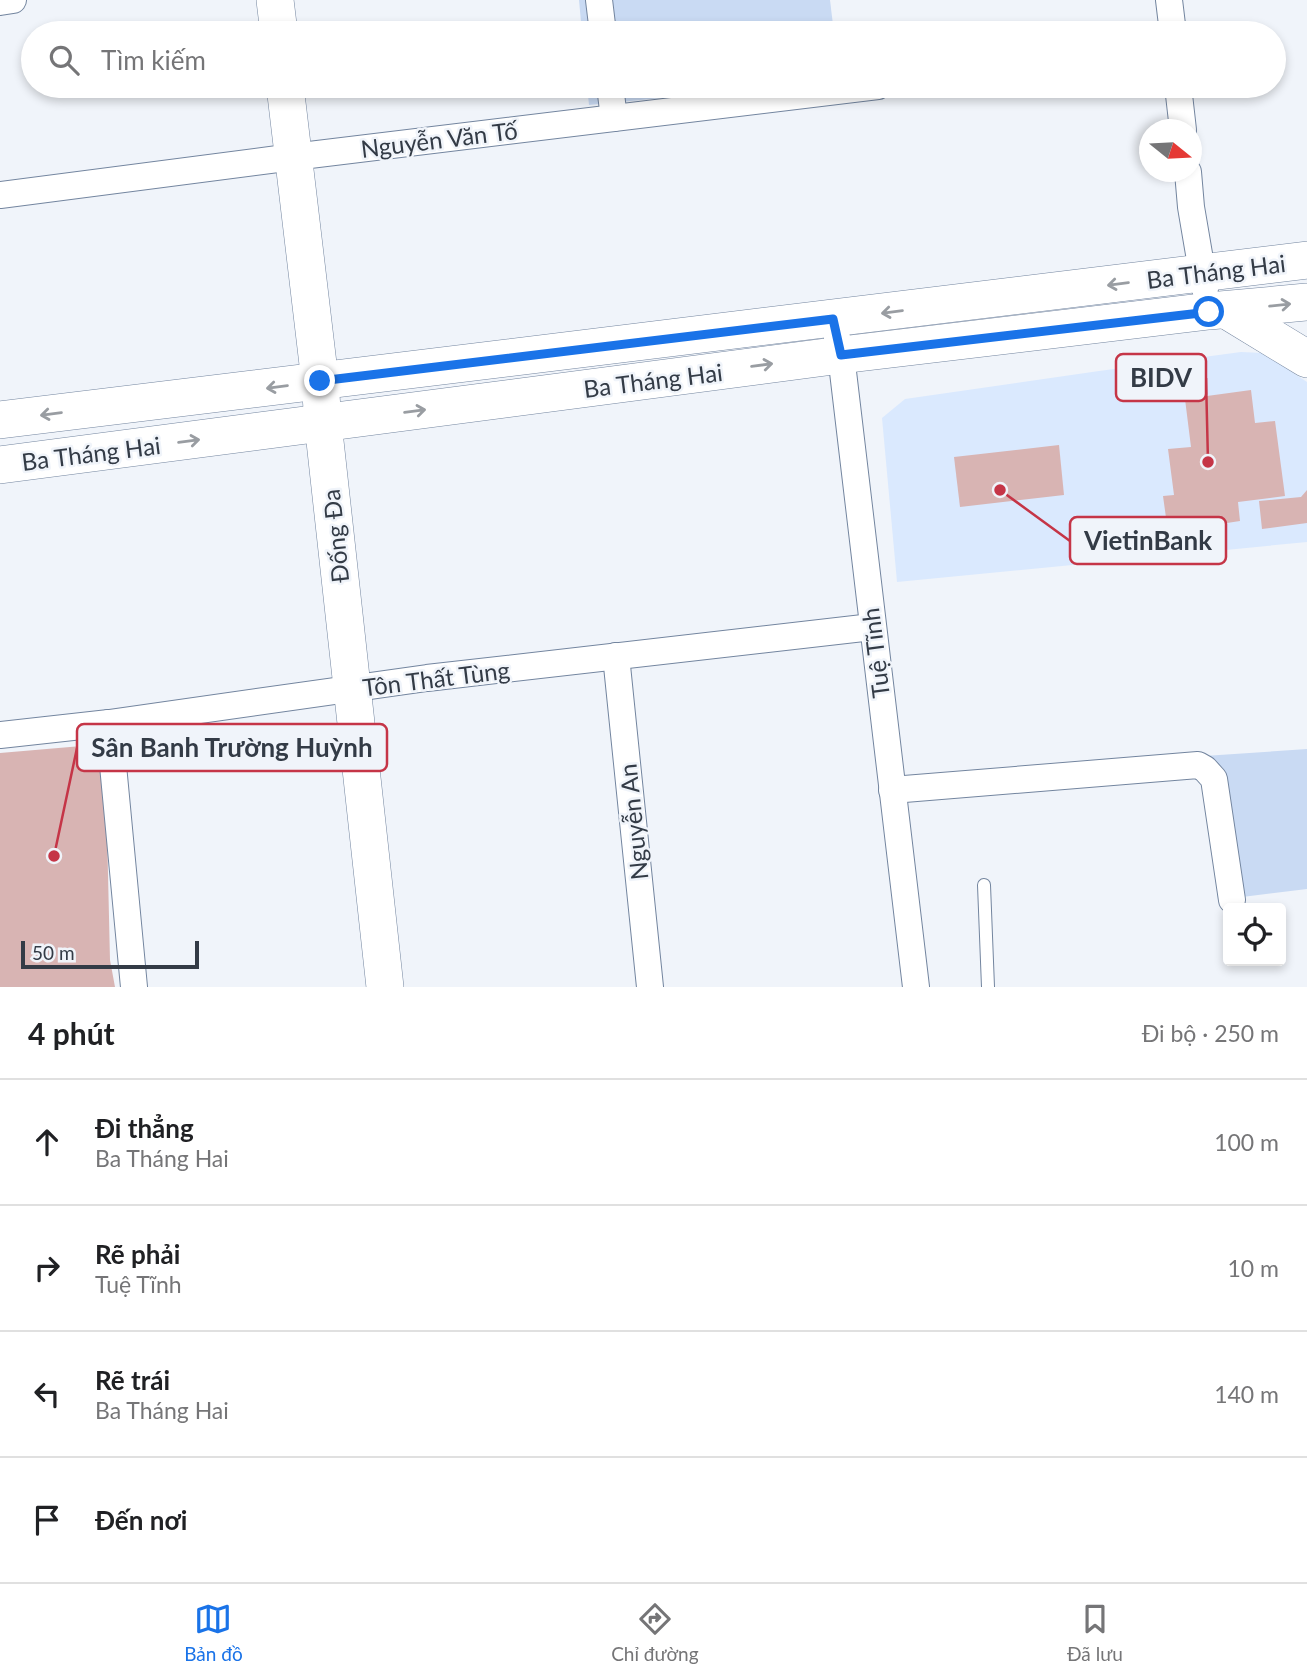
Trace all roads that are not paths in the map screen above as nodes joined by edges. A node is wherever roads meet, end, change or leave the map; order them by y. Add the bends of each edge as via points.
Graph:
1 (13, 0) edge
2 (275, 0) edge
3 (599, 0) edge
4 (1169, 0) edge
5 (0, 2) edge
6 (278, 21) edge
7 (602, 21) edge
8 (1172, 21) edge
9 (286, 98) edge
10 (612, 98) edge
11 (779, 98) edge
12 (1179, 98) edge
13 (614, 118) junction
14 (1182, 119) edge
15 (293, 157) junction
16 (1189, 182) edge
17 (0, 194) edge
18 (1307, 260) edge
19 (1202, 273) junction
20 (1307, 302) edge
21 (1219, 311) junction
22 (833, 319) junction
23 (841, 355) junction
24 (1307, 359) edge
25 (320, 381) junction
26 (0, 421) edge
27 (323, 423) junction
28 (0, 465) edge
29 (872, 627) junction
30 (616, 656) junction
31 (352, 689) junction
32 (109, 723) junction
33 (0, 735) edge
34 (892, 790) junction
35 (984, 885) dead end
36 (1233, 900) dead end
37 (134, 987) edge
38 (385, 987) edge
39 (650, 987) edge
40 (916, 987) edge
41 (988, 987) edge

1 - 5 street
2 - 6 main road
3 - 7 street
4 - 8 street
9 - 15 main road, Đống Đa
10 - 13 street
11 - 13 street, Nguyễn Văn Tố
12 - 14 street
13 - 15 street, Nguyễn Văn Tố
15 - 17 street, Nguyễn Văn Tố
15 - 25 main road, Đống Đa
16 - 19 street
18 - 19 main road, Ba Tháng Hai
19 - 21 street
19 -> 22 main road, Ba Tháng Hai
21 -> 20 main road, Ba Tháng Hai
21 - 23 main road, Ba Tháng Hai
21 - 24 main road
22 - 23 street, Tuệ Tĩnh
22 - 25 main road, Ba Tháng Hai
27 -> 23 main road, Ba Tháng Hai
23 - 29 street, Tuệ Tĩnh
25 -> 26 main road, Ba Tháng Hai
25 - 27 main road, Đống Đa
28 -> 27 main road, Ba Tháng Hai
27 - 31 main road, Đống Đa
29 - 30 street, Tôn Thất Tùng
29 - 34 street, Tuệ Tĩnh
30 - 31 street, Tôn Thất Tùng
30 - 39 street, Nguyễn An
31 - 32 street, Tôn Thất Tùng
31 - 38 main road, Đống Đa
32 - 33 street, Tôn Thất Tùng
32 - 37 street
34 - 36 street via 1198,765 1214,779
34 - 40 street, Tuệ Tĩnh
35 - 41 lane

